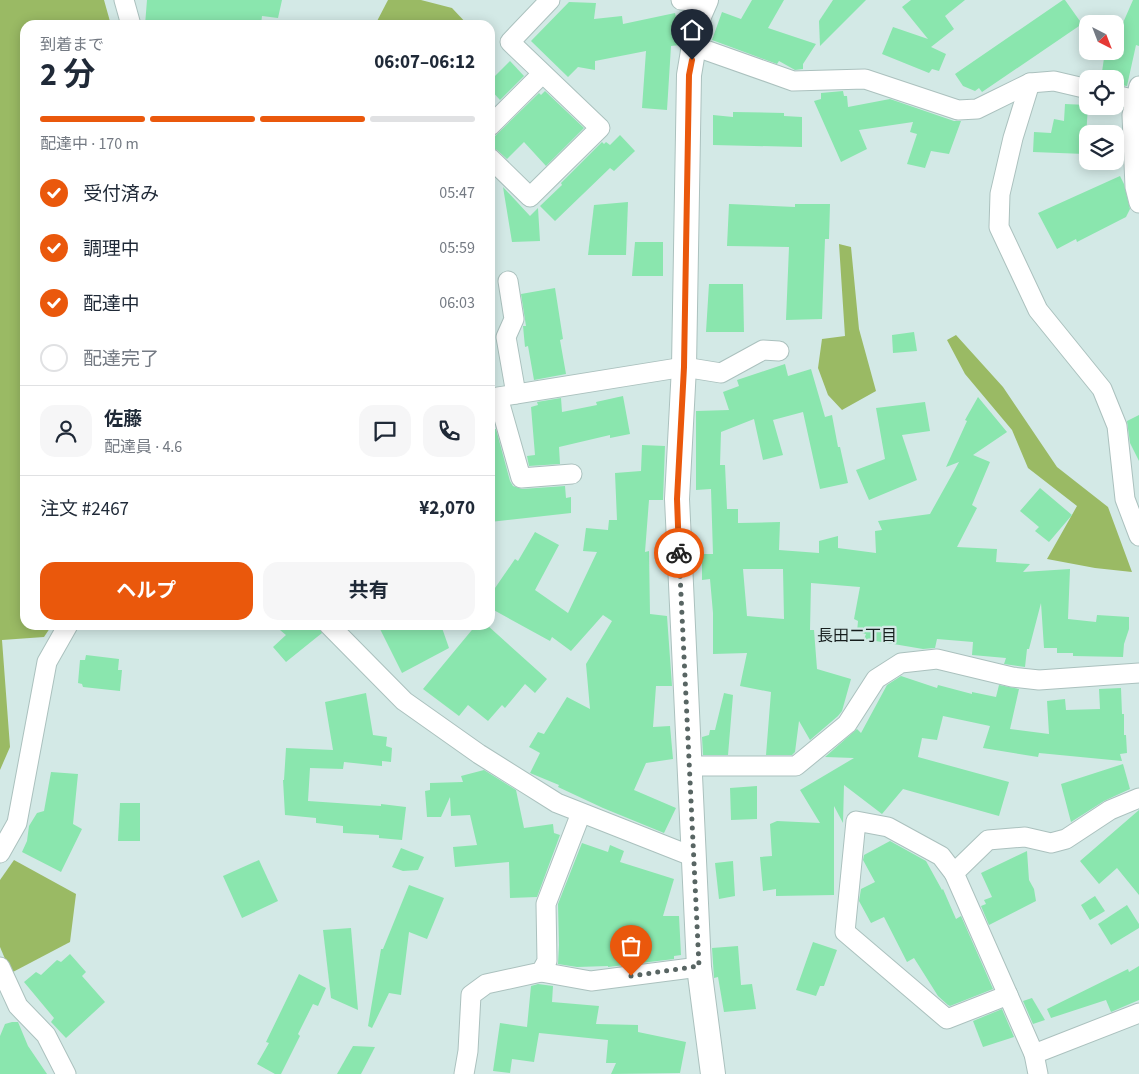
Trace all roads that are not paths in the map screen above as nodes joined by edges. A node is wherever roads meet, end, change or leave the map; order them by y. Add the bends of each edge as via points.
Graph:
1 (124, 0) edge
2 (550, 0) edge
3 (681, 0) edge
4 (706, 1) edge
5 (130, 20) edge
6 (694, 46) junction
7 (542, 74) junction
8 (1030, 83) junction
9 (1079, 87) edge
10 (1137, 93) edge
11 (1124, 94) edge
12 (495, 121) edge
13 (495, 163) edge
14 (1139, 203) edge
15 (508, 281) dead end
16 (498, 337) edge
17 (779, 351) dead end
18 (684, 367) junction
19 (516, 394) junction
20 (572, 474) dead end
21 (1139, 536) edge
22 (65, 630) edge
23 (334, 630) edge
24 (1139, 673) edge
25 (689, 766) junction
26 (1139, 798) edge
27 (581, 813) junction
28 (0, 853) edge
29 (694, 857) junction
30 (954, 873) junction
31 (699, 966) junction
32 (0, 967) edge
33 (540, 972) junction
34 (1008, 995) junction
35 (1139, 1013) edge
36 (1034, 1054) junction
37 (66, 1074) edge
38 (464, 1074) edge
39 (713, 1074) edge
40 (1038, 1074) edge

1 - 5 street
2 - 7 street via 510,42
3 - 4 street
4 - 6 street via 699,16
6 - 8 street via 794,81 865,79 958,110 977,109
6 - 18 street via 689,75
7 - 12 street
7 - 13 street via 600,128 530,197
8 - 9 street via 1054,81
8 - 21 street via 1000,194 999,227 1038,310 1102,389 1117,426 1125,499
10 - 11 street
10 - 14 street via 1132,115 1135,187
15 - 16 street via 514,319
16 - 19 street
17 - 18 street via 763,350 721,373
18 - 19 street
18 - 25 street via 677,499
19 - 20 street via 498,397 521,478
22 - 28 street via 47,662 17,824
23 - 27 street via 404,701 494,764 557,803
24 - 25 street via 1039,680 937,659 901,663 876,679 847,724 796,766
25 - 29 street
26 - 30 street via 1110,810 1066,838 1051,843 1025,837 988,840
27 - 29 street
27 - 33 street via 546,904 547,961
29 - 31 street
30 - 34 street
30 - 34 street via 941,856 888,827 856,822 845,932 948,1019
31 - 33 street via 592,981
31 - 39 street
32 - 37 street via 18,1006 46,1035
33 - 38 street via 486,984 471,996
34 - 36 street
35 - 36 street
36 - 40 street

